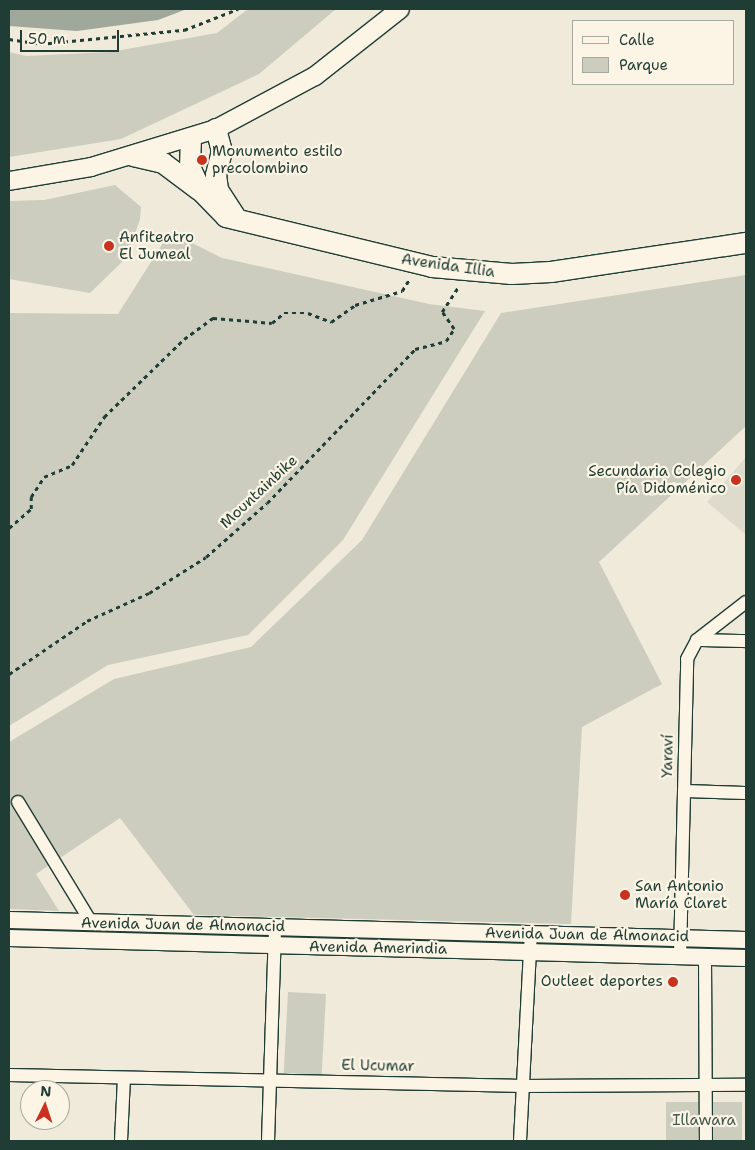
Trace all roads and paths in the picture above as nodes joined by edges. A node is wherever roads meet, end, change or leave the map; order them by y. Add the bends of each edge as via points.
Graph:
1 (238, 9) edge
2 (400, 9) edge
3 (9, 39) edge
4 (216, 129) junction
5 (191, 138) junction
6 (133, 156) junction
7 (9, 180) edge
8 (201, 192) junction
9 (242, 223) junction
10 (746, 243) edge
11 (418, 264) junction
12 (460, 284) dead end
13 (9, 528) edge
14 (746, 602) edge
15 (697, 640) junction
16 (746, 641) edge
17 (9, 674) edge
18 (684, 791) junction
19 (746, 793) edge
20 (18, 802) dead end
21 (9, 920) edge
22 (91, 922) junction
23 (275, 927) junction
24 (531, 934) junction
25 (9, 938) edge
26 (680, 938) junction
27 (746, 940) edge
28 (275, 945) junction
29 (530, 952) junction
30 (680, 956) junction
31 (705, 957) junction
32 (746, 958) edge
33 (9, 1074) edge
34 (124, 1078) junction
35 (269, 1080) junction
36 (706, 1085) junction
37 (746, 1085) edge
38 (523, 1086) junction
39 (121, 1141) edge
40 (268, 1141) edge
41 (520, 1141) edge
42 (706, 1141) edge

1 - 3 path via 184,30 40,44
2 - 4 main road via 315,76
4 - 5 main road
4 - 9 main road via 222,150 216,175 218,190
5 - 6 main road
5 - 8 main road, Avenida Illia via 190,167
6 - 7 main road
6 - 8 main road, Avenida Illia via 164,163
8 - 9 main road, Avenida Illia via 214,208
9 - 11 main road, Avenida Illia
10 - 11 main road, Avenida Illia via 531,273 469,272
11 - 13 path via 402,291 355,305 331,322 308,313 284,313 272,323 213,318 184,339 104,417 72,465 44,477 30,497 31,508
12 - 17 path, Mountainbike via 442,312 454,330 446,341 416,349 267,503 206,557 149,593 87,621
14 - 15 street, Yaraví
15 - 16 street
15 - 18 street, Yaraví via 687,658
18 - 19 street
18 - 26 street, Yaraví
20 - 22 street
21 - 22 street, Avenida Juan de Almonacid
22 - 23 street, Avenida Juan de Almonacid
23 - 24 street, Avenida Juan de Almonacid
23 - 28 street
24 - 26 street, Avenida Juan de Almonacid
24 - 29 street
25 - 28 street, Avenida Amerindia
26 - 27 street, Avenida Juan de Almonacid
26 - 30 street, Yaraví
28 - 29 street, Avenida Amerindia
28 - 35 street
29 - 30 street, Avenida Amerindia
29 - 38 street
30 - 31 street, Avenida Amerindia
31 - 32 street, Avenida Amerindia
31 - 36 street
33 - 34 street, El Ucumar
34 - 35 street, El Ucumar
34 - 39 street
35 - 38 street, El Ucumar
35 - 40 street
36 - 37 street, El Ucumar
36 - 38 street, El Ucumar
36 - 42 street
38 - 41 street

